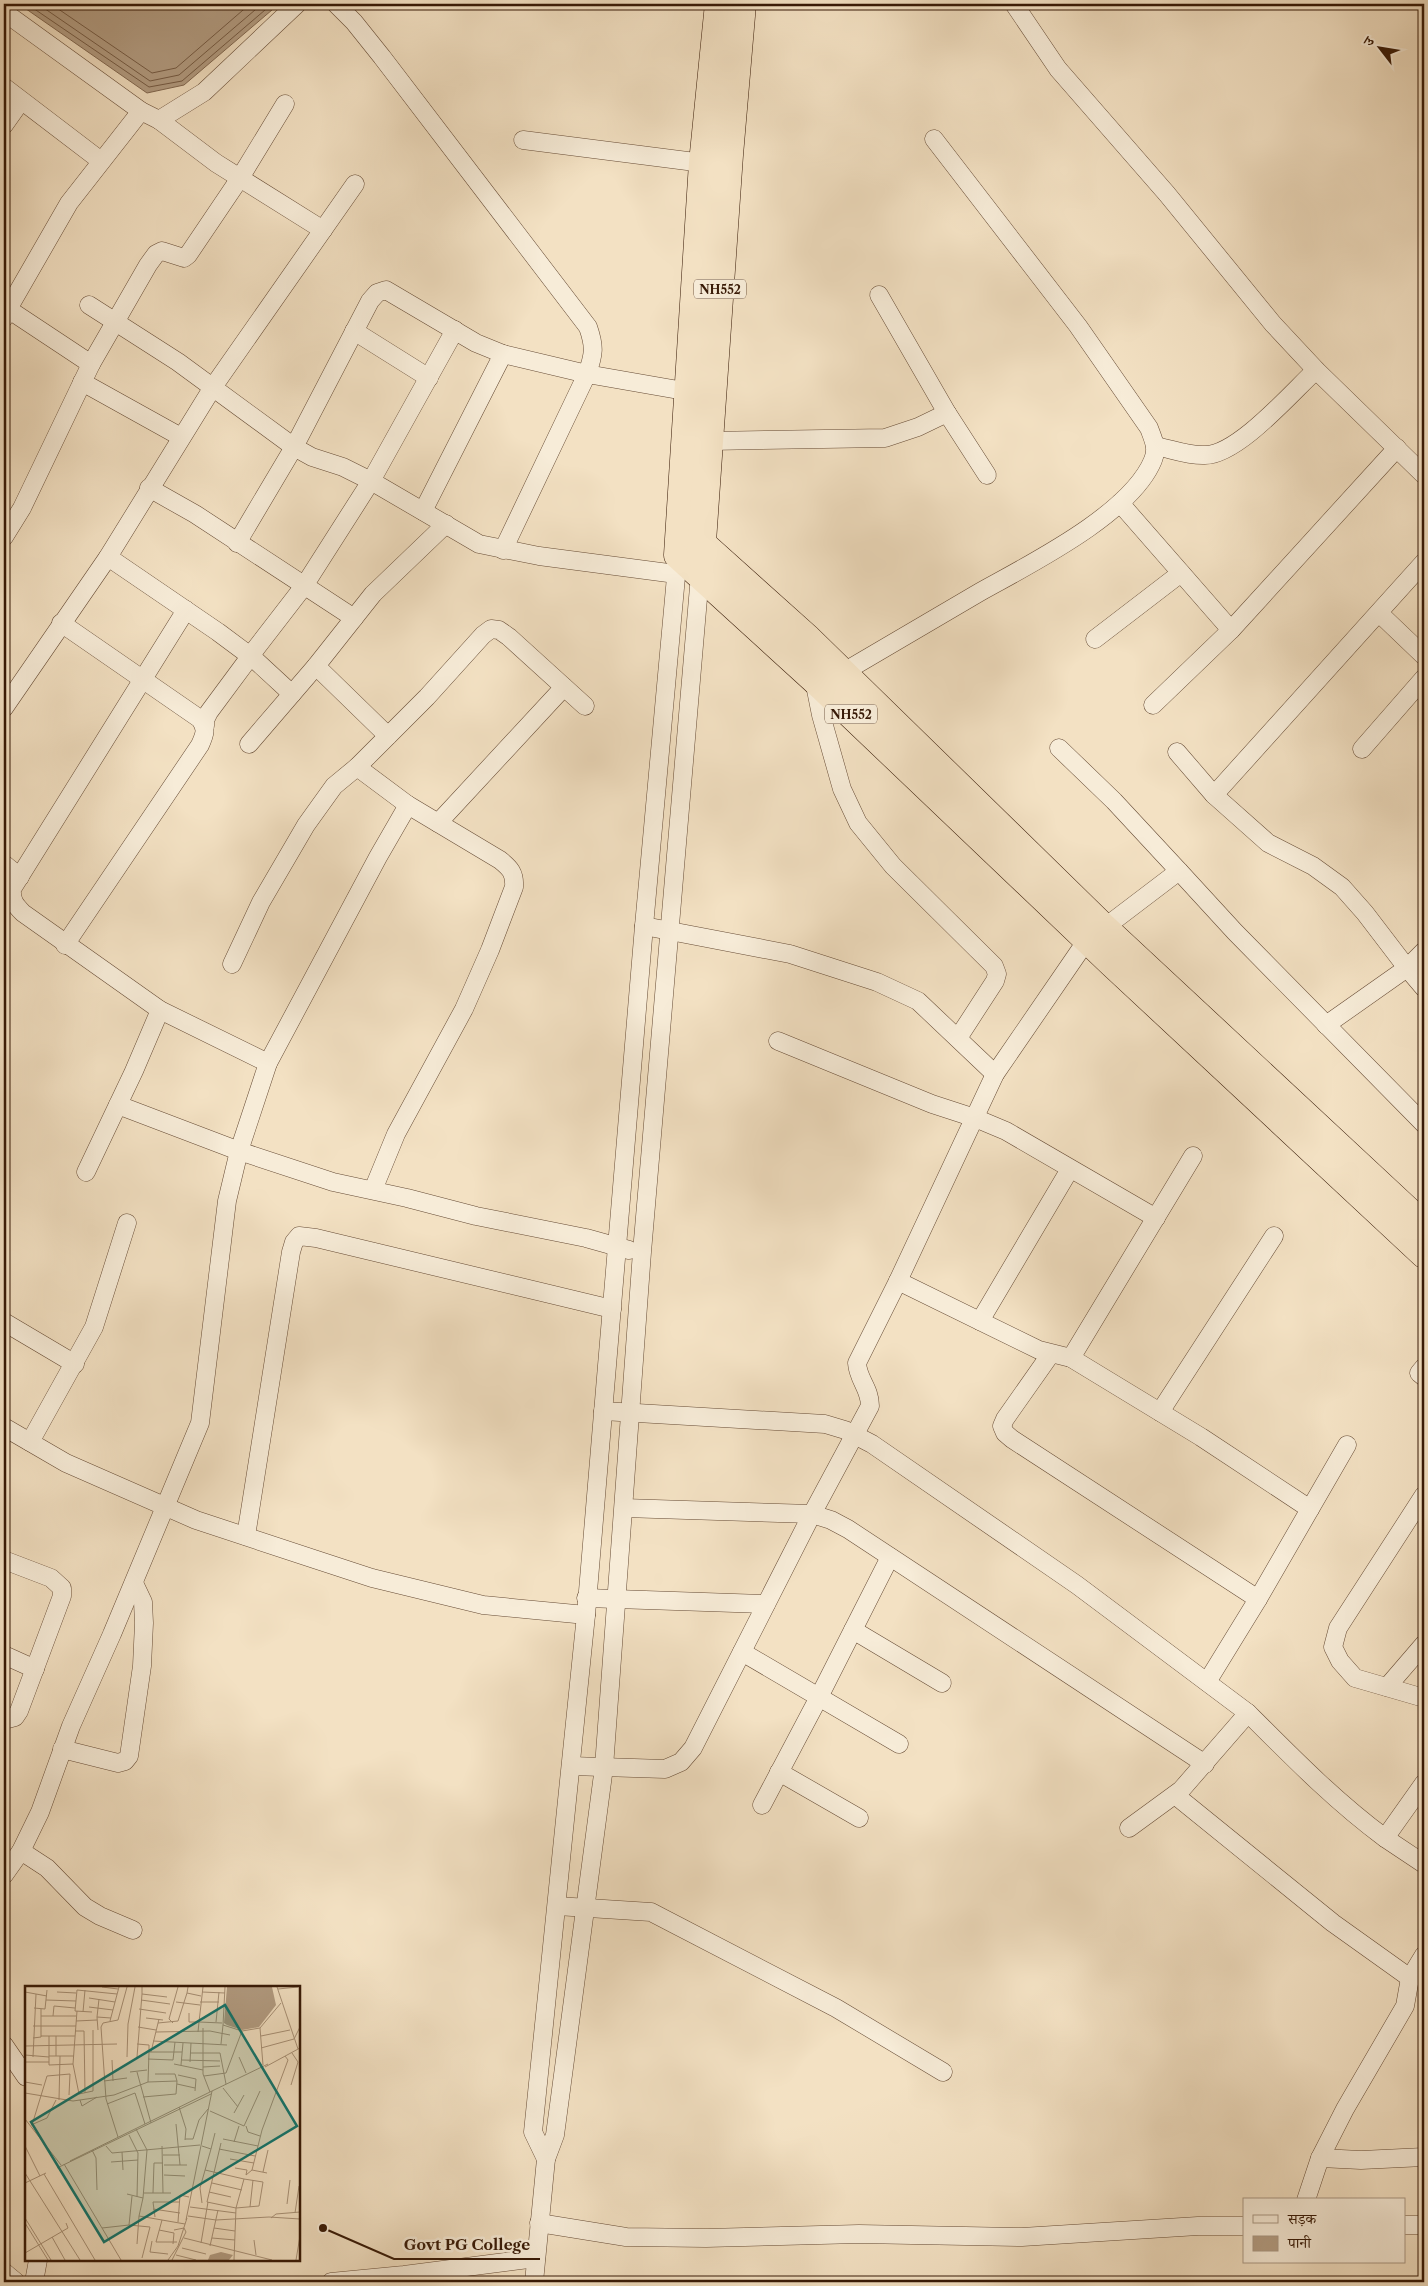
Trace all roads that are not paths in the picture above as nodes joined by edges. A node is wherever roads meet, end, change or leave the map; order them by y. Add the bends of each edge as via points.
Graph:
1 (297, 4) edge
2 (336, 4) edge
3 (719, 4) edge
4 (742, 4) edge
5 (1014, 4) edge
6 (4, 12) edge
7 (4, 87) edge
8 (20, 101) junction
9 (286, 104) dead end
10 (141, 111) junction
11 (159, 120) junction
12 (4, 125) edge
13 (934, 139) dead end
14 (523, 140) dead end
15 (101, 161) junction
16 (703, 163) junction
17 (240, 178) junction
18 (355, 184) dead end
19 (322, 230) junction
20 (879, 295) dead end
21 (89, 305) dead end
22 (5, 311) edge
23 (114, 321) junction
24 (455, 330) junction
25 (354, 331) junction
26 (503, 354) junction
27 (91, 364) junction
28 (1316, 370) junction
29 (587, 374) junction
30 (429, 378) junction
31 (82, 382) junction
32 (213, 387) junction
33 (690, 392) junction
34 (948, 413) junction
35 (181, 437) junction
36 (710, 441) junction
37 (1156, 446) junction
38 (294, 447) junction
39 (1397, 448) junction
40 (987, 475) dead end
41 (1424, 475) edge
42 (371, 481) junction
43 (149, 488) junction
44 (1120, 503) junction
45 (423, 511) junction
46 (446, 524) junction
47 (681, 525) junction
48 (4, 537) edge
49 (237, 543) junction
50 (702, 543) junction
51 (503, 550) junction
52 (108, 557) junction
53 (1424, 562) edge
54 (685, 568) junction
55 (1182, 573) junction
56 (304, 586) junction
57 (186, 610) junction
58 (1378, 613) junction
59 (354, 618) junction
60 (61, 623) junction
61 (1231, 630) junction
62 (1095, 639) dead end
63 (1424, 656) edge
64 (251, 657) junction
65 (316, 666) junction
66 (842, 673) junction
67 (1424, 678) edge
68 (142, 679) junction
69 (814, 679) junction
70 (564, 687) junction
71 (292, 694) junction
72 (585, 706) dead end
73 (1153, 706) dead end
74 (4, 708) edge
75 (204, 726) junction
76 (388, 736) junction
77 (249, 744) dead end
78 (1059, 748) dead end
79 (1362, 748) dead end
80 (1177, 752) dead end
81 (357, 767) junction
82 (1214, 795) junction
83 (408, 805) junction
84 (438, 823) junction
85 (4, 864) edge
86 (1179, 871) junction
87 (20, 877) junction
88 (8, 893) edge
89 (644, 926) junction
90 (669, 931) junction
91 (1096, 934) junction
92 (65, 945) junction
93 (1424, 951) edge
94 (232, 964) dead end
95 (1407, 968) junction
96 (1424, 988) edge
97 (160, 1010) junction
98 (1326, 1025) junction
99 (958, 1038) junction
100 (778, 1041) dead end
101 (268, 1063) junction
102 (995, 1074) junction
103 (118, 1105) junction
104 (975, 1118) junction
105 (1424, 1124) edge
106 (239, 1151) junction
107 (1193, 1156) dead end
108 (1070, 1169) junction
109 (86, 1172) dead end
110 (373, 1190) junction
111 (1156, 1218) junction
112 (127, 1223) dead end
113 (1424, 1226) edge
114 (1274, 1236) dead end
115 (618, 1248) junction
116 (642, 1252) junction
117 (1424, 1254) edge
118 (898, 1281) junction
119 (612, 1309) junction
120 (980, 1321) junction
121 (4, 1322) edge
122 (1050, 1354) junction
123 (1072, 1358) junction
124 (75, 1364) junction
125 (1424, 1367) edge
126 (1424, 1377) edge
127 (603, 1411) junction
128 (629, 1412) junction
129 (1160, 1412) junction
130 (4, 1427) edge
131 (856, 1435) junction
132 (30, 1442) junction
133 (1347, 1445) dead end
134 (1424, 1495) edge
135 (166, 1507) junction
136 (624, 1508) junction
137 (1310, 1509) junction
138 (812, 1514) junction
139 (246, 1536) junction
140 (890, 1557) junction
141 (4, 1560) edge
142 (134, 1582) junction
143 (618, 1600) junction
144 (1258, 1600) junction
145 (766, 1604) junction
146 (586, 1607) junction
147 (853, 1630) junction
148 (1424, 1644) edge
149 (742, 1652) junction
150 (4, 1655) edge
151 (35, 1669) junction
152 (1207, 1682) junction
153 (942, 1683) dead end
154 (1387, 1687) junction
155 (819, 1697) junction
156 (1424, 1698) edge
157 (1248, 1713) junction
158 (4, 1720) edge
159 (899, 1744) dead end
160 (62, 1750) junction
161 (1205, 1764) junction
162 (571, 1766) junction
163 (604, 1767) junction
164 (779, 1772) junction
165 (1424, 1783) edge
166 (1175, 1795) junction
167 (762, 1804) dead end
168 (859, 1818) dead end
169 (1129, 1828) dead end
170 (1385, 1838) junction
171 (20, 1851) junction
172 (1424, 1864) edge
173 (4, 1875) edge
174 (557, 1906) junction
175 (584, 1908) junction
176 (133, 1930) dead end
177 (1424, 1955) edge
178 (1410, 1978) junction
179 (4, 2045) edge
180 (943, 2072) dead end
181 (25, 2076) edge
182 (1424, 2157) edge
183 (1320, 2158) junction
184 (546, 2159) junction
185 (1307, 2198) edge
186 (539, 2223) junction
187 (1406, 2225) edge
188 (1424, 2225) edge
189 (1243, 2226) edge
190 (536, 2258) junction
191 (38, 2261) edge
192 (4, 2272) edge
193 (16, 2282) edge
194 (34, 2282) edge
195 (331, 2282) edge
196 (534, 2282) edge

1 - 11 street via 204,92
2 - 29 street via 382,57 588,326 594,342
3 - 16 highway, NH552
4 - 36 highway, NH552
5 - 28 street via 1058,69 1167,194 1273,324
6 - 10 street
7 - 8 street
8 - 12 street
8 - 15 street
9 - 17 street
10 - 11 street
10 - 15 street
11 - 17 street
13 - 37 street via 1078,326 1149,428
14 - 16 street
15 - 22 street via 69,203
16 - 33 highway, NH552
17 - 19 street
17 - 23 street via 188,255 184,258 162,251 156,254
18 - 19 street
19 - 32 street
20 - 34 street
21 - 23 street
22 - 27 street
23 - 27 street
23 - 32 street
24 - 25 street via 386,290 377,293 370,301
24 - 26 street
24 - 30 street
25 - 30 street
25 - 38 street
26 - 29 street
26 - 45 street
27 - 31 street
28 - 37 street via 1239,443 1222,452 1205,456
28 - 39 street
29 - 33 street
29 - 51 street
30 - 42 street
31 - 35 street
31 - 48 street via 22,508
32 - 35 street
32 - 38 street
33 - 47 highway, NH552
34 - 36 street via 918,428 884,438
34 - 40 street
35 - 43 street
36 - 50 highway, NH552
37 - 44 street via 1154,460
38 - 42 street
38 - 49 street
39 - 41 street
39 - 61 street
42 - 45 street
42 - 56 street
43 - 49 street
43 - 52 street
44 - 55 street
44 - 66 street via 1075,538
45 - 46 street
46 - 51 street via 479,544
46 - 59 street via 384,582
47 - 50 highway, NH552
47 - 54 highway, NH552
49 - 56 street
50 - 54 highway, NH552
50 - 66 highway, NH552
51 - 54 street
52 - 57 street
52 - 60 street
53 - 58 street
54 - 69 highway, NH552
54 - 89 street
54 - 90 street
55 - 61 street
55 - 62 street
56 - 59 street
56 - 64 street
57 - 64 street
57 - 68 street
58 - 63 street
58 - 82 street
59 - 65 street
60 - 68 street
60 - 74 street
61 - 73 street
64 - 71 street
64 - 75 street via 209,712
65 - 71 street
65 - 76 street
66 - 91 highway, NH552
67 - 79 street
68 - 75 street via 200,719
68 - 87 street
69 - 91 highway, NH552
69 - 99 street via 842,789 858,823 893,866 994,966 995,981
70 - 72 street
70 - 76 street via 509,637 491,629
70 - 84 street
71 - 77 street
75 - 92 street via 205,734 200,745
76 - 81 street
78 - 86 street via 1114,800
80 - 82 street
81 - 83 street
81 - 94 street via 334,786 306,825 261,902
82 - 95 street via 1268,843 1313,866 1342,887
83 - 84 street
83 - 101 street
84 - 110 street via 510,868 515,877 514,887 464,1009 396,1134
85 - 87 street
86 - 91 street
86 - 98 street
87 - 88 street
88 - 92 street via 23,913
89 - 90 street
89 - 115 street
90 - 99 street via 790,954 877,982 918,1001
90 - 116 street
91 - 102 street
91 - 113 highway, NH552
91 - 117 highway, NH552
92 - 97 street
93 - 95 street
95 - 96 street
95 - 98 street
97 - 101 street
97 - 103 street
98 - 105 street
99 - 102 street
100 - 104 street via 932,1104
101 - 106 street
102 - 104 street
103 - 106 street
103 - 109 street
104 - 108 street via 1006,1131
104 - 118 street
106 - 110 street via 333,1182
106 - 135 street via 227,1200 200,1423
107 - 111 street
108 - 111 street
108 - 120 street
110 - 115 street
111 - 123 street
112 - 124 street via 94,1327
114 - 129 street
115 - 116 street
115 - 119 street
116 - 128 street
118 - 120 street
118 - 131 street via 857,1362 858,1373 870,1394 870,1406
119 - 127 street
119 - 139 street via 299,1236 292,1252
120 - 122 street
121 - 124 street
122 - 123 street
122 - 144 street via 1005,1419 1002,1426 1005,1433
123 - 129 street
124 - 132 street
125 - 126 street via 1419,1374
127 - 128 street
127 - 146 street
128 - 131 street via 825,1424
128 - 136 street
129 - 137 street
130 - 132 street
131 - 138 street
131 - 152 street via 1077,1585
132 - 135 street via 66,1463
133 - 137 street
134 - 154 street via 1334,1637 1333,1646 1340,1661 1356,1678
135 - 139 street
135 - 142 street
136 - 138 street
136 - 143 street
137 - 144 street
138 - 140 street via 848,1529
138 - 145 street
139 - 146 street via 372,1578 484,1605
140 - 147 street
140 - 161 street
141 - 151 street via 51,1578 62,1588 62,1596
142 - 160 street
142 - 160 street via 143,1602 144,1623 142,1666 129,1756 118,1763
143 - 145 street
143 - 146 street
143 - 163 street
144 - 152 street
145 - 149 street
146 - 162 street
147 - 153 street
147 - 155 street
148 - 154 street
149 - 155 street
149 - 163 street via 693,1748 681,1762 665,1769
150 - 151 street
151 - 158 street via 19,1711 15,1717
152 - 157 street
154 - 156 street
155 - 159 street
155 - 164 street
157 - 161 street
157 - 170 street via 1305,1770 1361,1821
160 - 171 street via 40,1812
161 - 166 street
162 - 163 street
162 - 174 street
163 - 175 street
164 - 167 street
164 - 168 street
165 - 170 street
166 - 169 street
166 - 178 street via 1333,1922
170 - 172 street
171 - 173 street
171 - 176 street via 47,1868 85,1907
174 - 175 street
174 - 184 street via 533,2132
175 - 180 street via 651,1912 836,2008
175 - 184 street via 555,2135
177 - 178 street
178 - 183 street via 1405,2006 1349,2101
179 - 181 street
182 - 183 street
183 - 185 street
184 - 186 street
186 - 189 street via 626,2237 696,2238 859,2234 1022,2237
186 - 190 street
187 - 188 street
190 - 195 street via 404,2276
190 - 196 street
191 - 194 street
192 - 193 street

